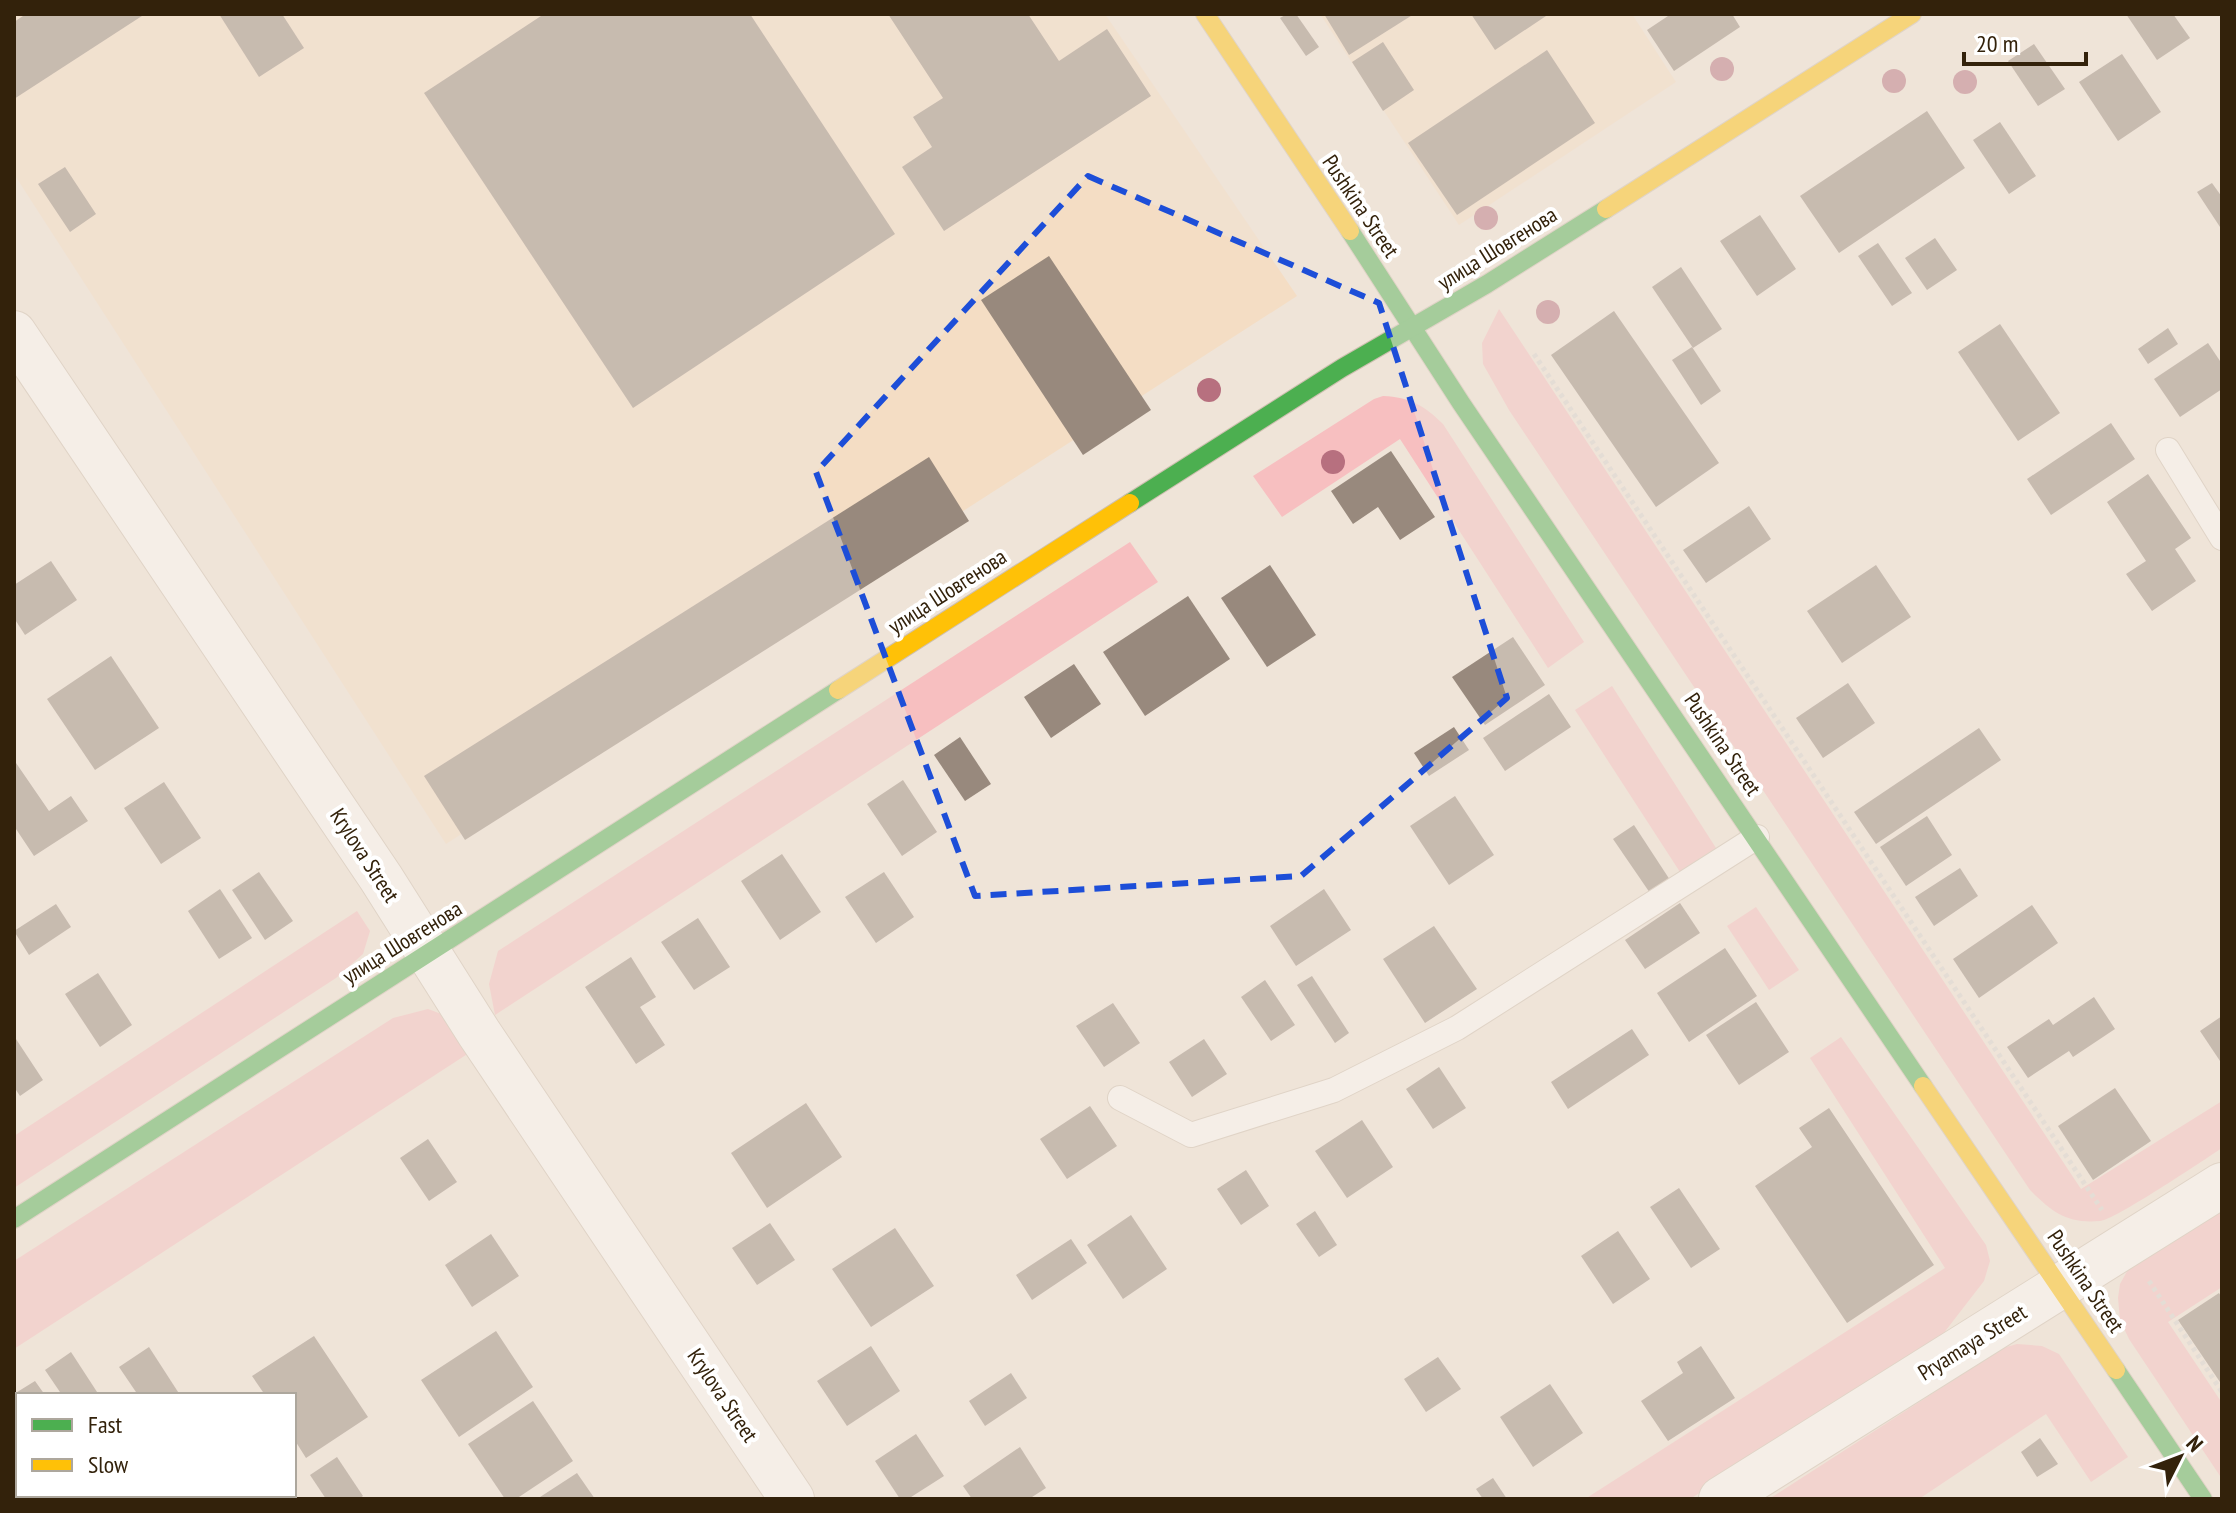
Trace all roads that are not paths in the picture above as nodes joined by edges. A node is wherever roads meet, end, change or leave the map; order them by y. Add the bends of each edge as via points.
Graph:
1 (1205, 14) edge
2 (1912, 14) edge
3 (1414, 327) junction
4 (14, 333) edge
5 (2168, 450) dead end
6 (2222, 538) edge
7 (1757, 837) junction
8 (429, 954) junction
9 (1120, 1098) dead end
10 (2222, 1185) edge
11 (14, 1219) edge
12 (2061, 1287) junction
13 (792, 1499) edge
14 (1721, 1499) edge
15 (2203, 1499) edge

1 - 3 main road, Pushkina Street
2 - 3 main road, улица Шовгенова
3 - 7 main road, Pushkina Street
3 - 8 main road, улица Шовгенова via 1175,473
4 - 8 street, Krylova Street
5 - 6 lane
7 - 9 lane via 1457,1028 1334,1090 1191,1135
7 - 12 main road, Pushkina Street
8 - 11 main road, улица Шовгенова
8 - 13 street, Krylova Street
10 - 12 street, Pryamaya Street
12 - 14 street, Pryamaya Street
12 - 15 main road, Pushkina Street

